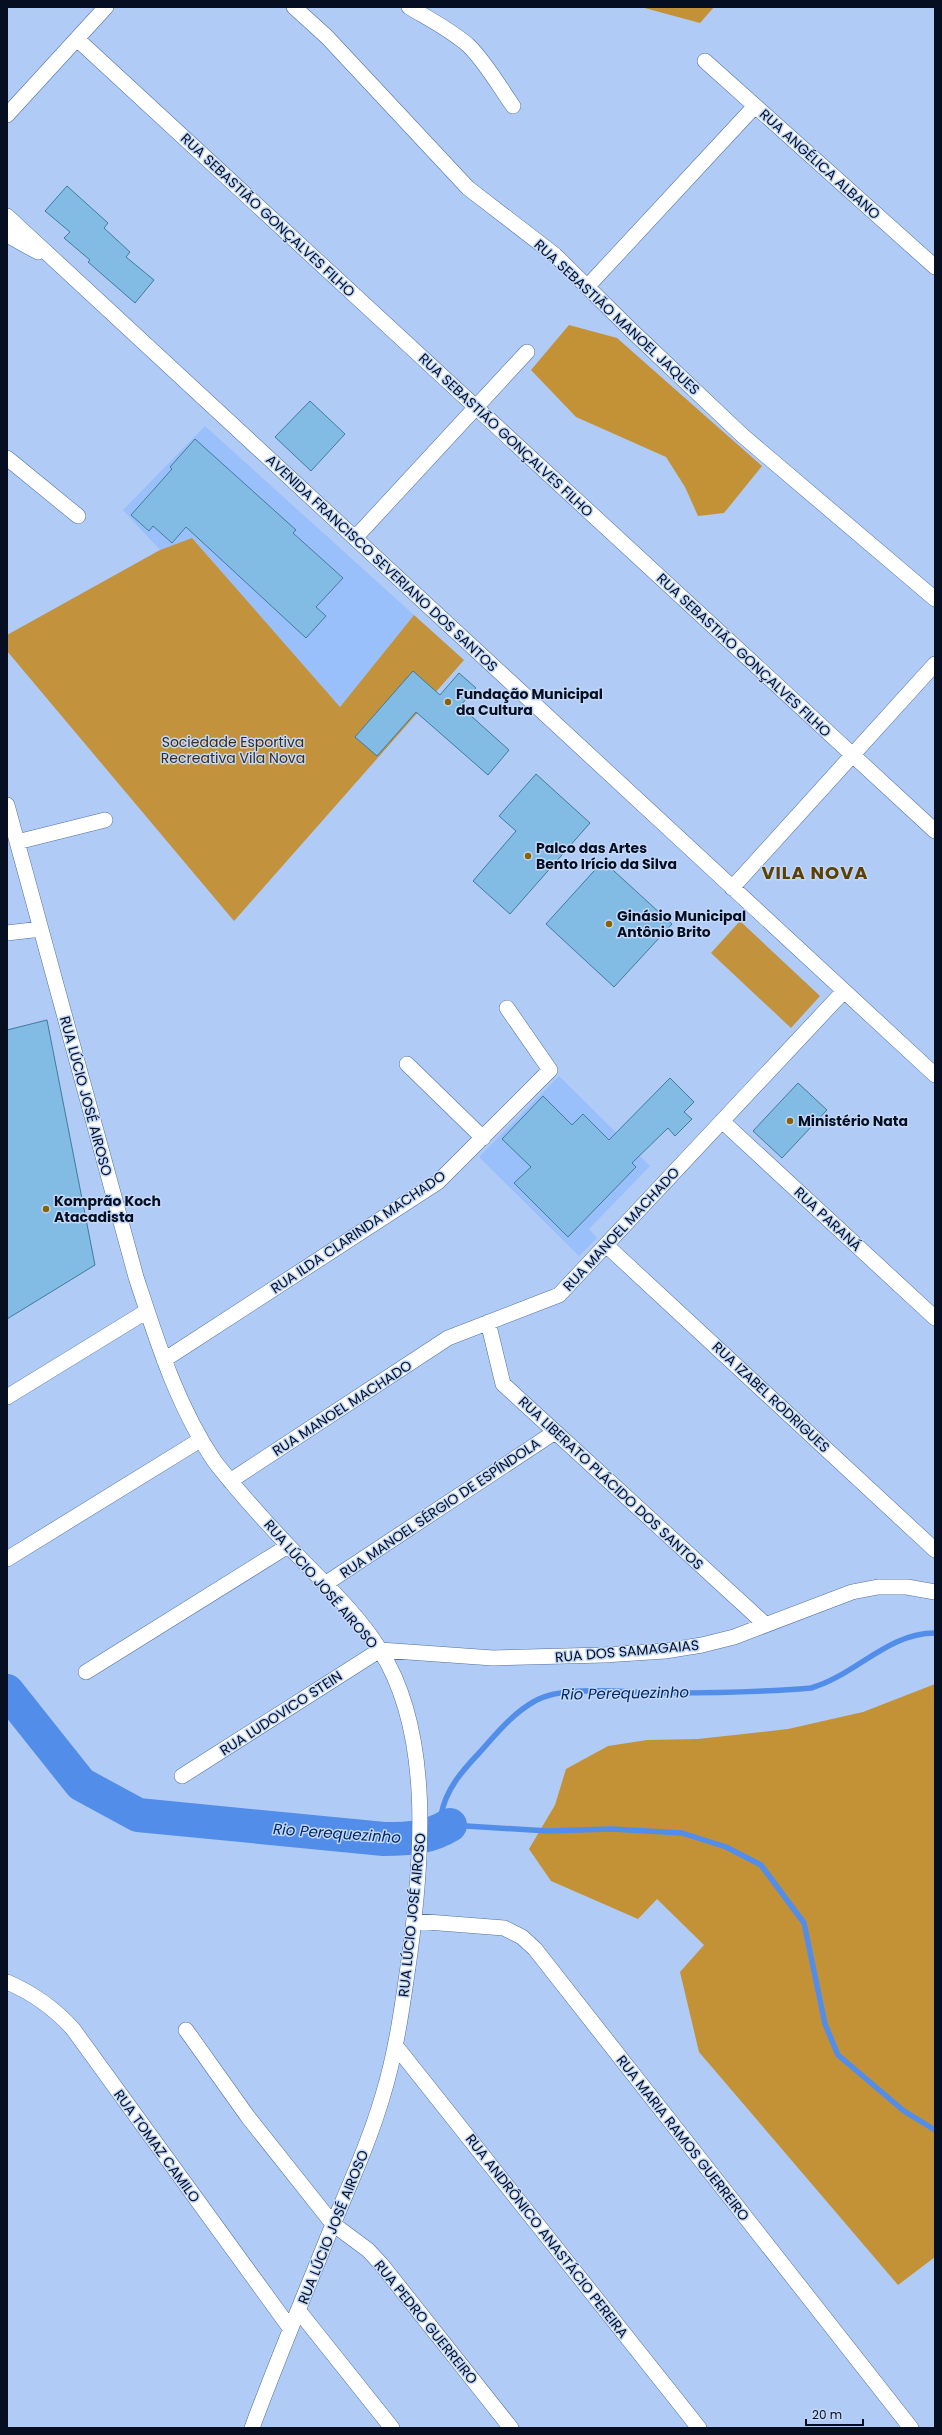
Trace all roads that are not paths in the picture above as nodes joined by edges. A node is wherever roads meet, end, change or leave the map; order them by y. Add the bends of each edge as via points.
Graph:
1 (106, 7) edge
2 (294, 7) edge
3 (409, 7) edge
4 (77, 39) junction
5 (705, 61) dead end
6 (513, 106) dead end
7 (756, 106) junction
8 (7, 115) edge
9 (7, 216) edge
10 (7, 235) edge
11 (58, 263) junction
12 (935, 267) edge
13 (587, 287) junction
14 (527, 352) dead end
15 (476, 407) junction
16 (7, 458) edge
17 (78, 516) dead end
18 (355, 538) junction
19 (935, 599) edge
20 (935, 664) edge
21 (851, 754) junction
22 (7, 805) edge
23 (105, 820) dead end
24 (935, 831) edge
25 (17, 842) junction
26 (732, 888) junction
27 (41, 929) junction
28 (7, 933) edge
29 (844, 991) junction
30 (507, 1008) dead end
31 (407, 1064) dead end
32 (935, 1075) edge
33 (722, 1121) junction
34 (483, 1138) junction
35 (606, 1244) junction
36 (147, 1311) junction
37 (935, 1318) edge
38 (488, 1322) junction
39 (164, 1360) junction
40 (7, 1397) edge
41 (555, 1432) junction
42 (200, 1440) junction
43 (230, 1481) junction
44 (288, 1546) junction
45 (935, 1550) edge
46 (7, 1559) edge
47 (325, 1584) junction
48 (935, 1592) edge
49 (766, 1625) junction
50 (380, 1650) junction
51 (86, 1672) dead end
52 (182, 1776) dead end
53 (414, 1921) junction
54 (7, 1982) edge
55 (186, 2030) dead end
56 (395, 2045) junction
57 (333, 2224) junction
58 (298, 2310) junction
59 (290, 2328) junction
60 (252, 2428) edge
61 (392, 2428) edge
62 (511, 2428) edge
63 (700, 2428) edge
64 (911, 2428) edge

1 - 4 street
2 - 13 street, RUA SEBASTIÃO MANOEL JAQUES via 327,37 468,188 555,255
3 - 6 street via 469,47 485,65
4 - 8 street
4 - 15 street, RUA SEBASTIÃO GONÇALVES FILHO
5 - 7 street, RUA ANGÉLICA ALBANO
7 - 12 street, RUA ANGÉLICA ALBANO
7 - 13 street
9 - 11 street, AVENIDA FRANCISCO SEVERIANO DOS SANTOS
10 - 11 street, AVENIDA FRANCISCO SEVERIANO DOS SANTOS
11 - 18 street, AVENIDA FRANCISCO SEVERIANO DOS SANTOS
13 - 19 street, RUA SEBASTIÃO MANOEL JAQUES via 743,436
14 - 15 street
15 - 18 street
15 - 21 street, RUA SEBASTIÃO GONÇALVES FILHO
16 - 17 street
18 - 26 street, AVENIDA FRANCISCO SEVERIANO DOS SANTOS
20 - 21 street
21 - 24 street, RUA SEBASTIÃO GONÇALVES FILHO
21 - 26 street
22 - 25 street, RUA LÚCIO JOSÉ AIROSO
23 - 25 street
25 - 27 street, RUA LÚCIO JOSÉ AIROSO
26 - 29 street, AVENIDA FRANCISCO SEVERIANO DOS SANTOS
27 - 28 street
27 - 36 street, RUA LÚCIO JOSÉ AIROSO
29 - 32 street, AVENIDA FRANCISCO SEVERIANO DOS SANTOS
29 - 33 street, RUA MANOEL MACHADO
30 - 34 street, RUA ILDA CLARINDA MACHADO via 550,1070
31 - 34 street
33 - 35 street, RUA MANOEL MACHADO
33 - 37 street, RUA PARANÁ
34 - 39 street, RUA ILDA CLARINDA MACHADO via 438,1182
35 - 38 street, RUA MANOEL MACHADO via 558,1295
35 - 45 street, RUA IZABEL RODRIGUES
36 - 39 street, RUA LÚCIO JOSÉ AIROSO
36 - 40 street
38 - 41 street, RUA LIBERATO PLÁCIDO DOS SANTOS via 503,1384
38 - 43 street, RUA MANOEL MACHADO via 448,1338
39 - 42 street, RUA LÚCIO JOSÉ AIROSO
41 - 47 street, RUA MANOEL SÉRGIO DE ESPÍNDOLA
41 - 49 street, RUA LIBERATO PLÁCIDO DOS SANTOS
42 - 43 street, RUA LÚCIO JOSÉ AIROSO
42 - 46 street
43 - 44 street, RUA LÚCIO JOSÉ AIROSO
44 - 47 street, RUA LÚCIO JOSÉ AIROSO
44 - 51 street
47 - 50 street, RUA LÚCIO JOSÉ AIROSO
48 - 49 street, RUA DOS SAMAGAIAS via 907,1587 878,1587 852,1592
49 - 50 street, RUA DOS SAMAGAIAS via 702,1645 604,1655 493,1658
50 - 52 street, RUA LUDOVICO STEIN
50 - 53 street, RUA LÚCIO JOSÉ AIROSO via 394,1676 409,1726 421,1821
53 - 56 street, RUA LÚCIO JOSÉ AIROSO
53 - 64 street, RUA MARIA RAMOS GUERREIRO via 504,1928 522,1937 535,1949
54 - 59 street, RUA TOMAZ CAMILO via 37,1997 56,2011 73,2029
55 - 57 street, RUA PEDRO GUERREIRO via 243,2111
56 - 57 street, RUA LÚCIO JOSÉ AIROSO via 373,2127
56 - 63 street, RUA ANDRÔNICO ANASTÁCIO PEREIRA
57 - 58 street, RUA LÚCIO JOSÉ AIROSO
57 - 62 street, RUA PEDRO GUERREIRO via 368,2250 381,2264
58 - 59 street, RUA LÚCIO JOSÉ AIROSO
58 - 61 street
59 - 60 street, RUA LÚCIO JOSÉ AIROSO

